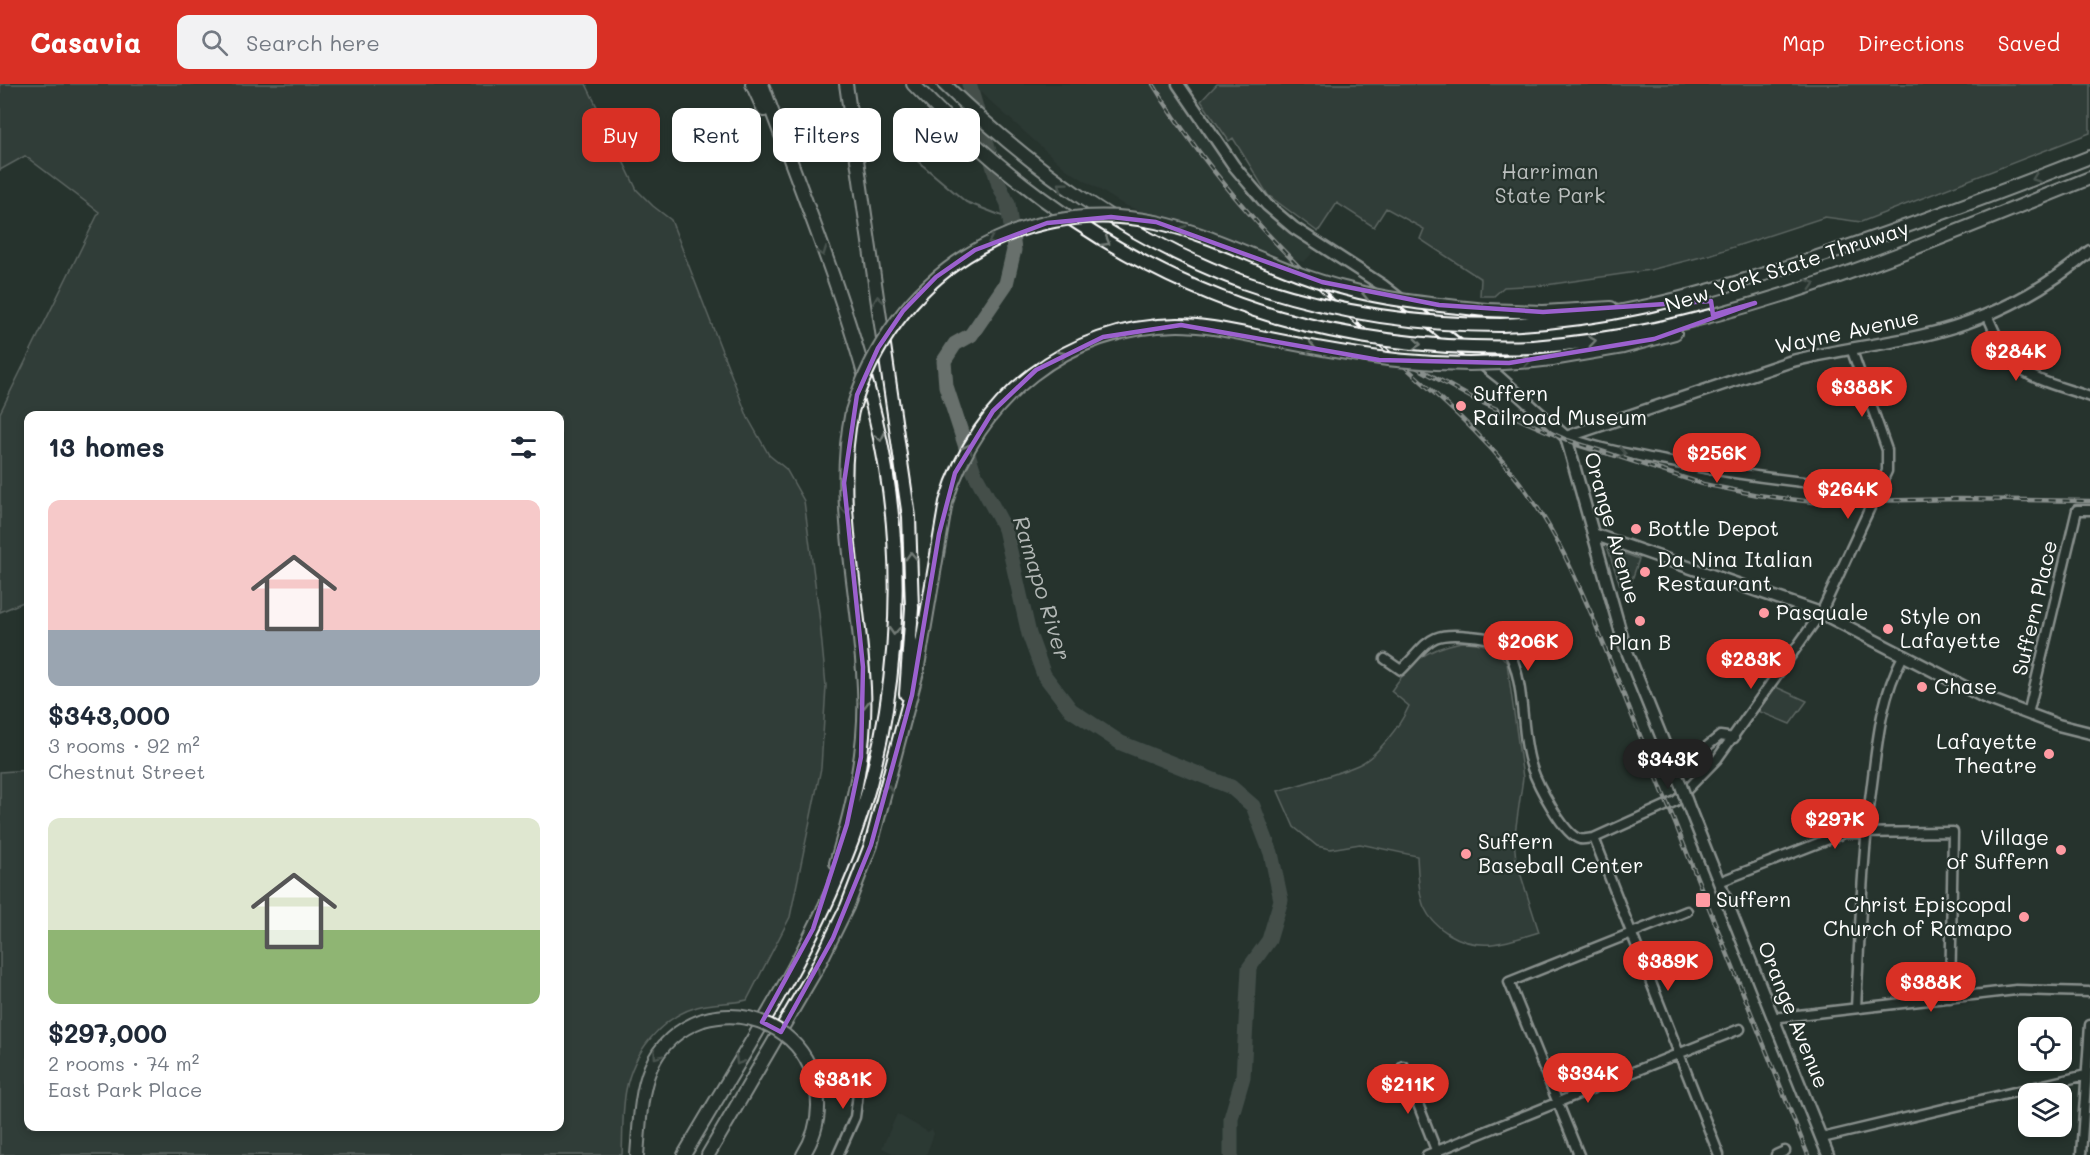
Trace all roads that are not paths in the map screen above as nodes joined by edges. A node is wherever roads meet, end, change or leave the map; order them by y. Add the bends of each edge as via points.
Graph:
1 (752, 84) edge
2 (762, 84) edge
3 (846, 84) edge
4 (913, 84) edge
5 (944, 84) edge
6 (1178, 84) edge
7 (2090, 157) edge
8 (2090, 178) edge
9 (802, 196) junction
10 (2090, 251) edge
11 (1755, 303) junction
12 (1663, 304) junction
13 (1987, 315) junction
14 (1851, 348) junction
15 (2090, 397) edge
16 (1566, 437) junction
17 (1878, 489) junction
18 (2090, 510) edge
19 (1593, 534) junction
20 (1821, 613) junction
21 (1903, 656) junction
22 (1385, 659) dead end
23 (2028, 714) junction
24 (905, 719) junction
25 (2088, 734) edge
26 (1734, 738) junction
27 (1675, 772) junction
28 (1866, 833) junction
29 (1593, 838) junction
30 (1719, 882) junction
31 (1687, 911) dead end
32 (813, 929) junction
33 (1630, 934) junction
34 (2090, 992) edge
35 (1950, 998) junction
36 (1856, 1008) junction
37 (1772, 1018) junction
38 (2090, 1025) edge
39 (1740, 1029) dead end
40 (1679, 1053) junction
41 (1403, 1066) dead end
42 (861, 1070) dead end
43 (2086, 1076) junction
44 (2088, 1088) edge
45 (1558, 1102) junction
46 (1822, 1138) junction
47 (1785, 1151) dead end
48 (1437, 1153) edge
49 (637, 1155) edge
50 (684, 1155) edge
51 (708, 1155) edge
52 (803, 1155) edge
53 (838, 1155) edge
54 (1427, 1155) edge
55 (1579, 1155) edge
56 (1719, 1155) edge
57 (1776, 1155) edge
58 (1828, 1155) edge
59 (2081, 1155) edge

1 - 9 highway
2 - 9 highway
24 -> 3 highway via 912,608 909,517
4 -> 11 highway, New York State Thruway, bridge via 1023,185 1086,229 1153,268 1215,296 1277,317 1401,342 1468,348 1533,347 1642,333
12 -> 5 highway, New York State Thruway, bridge via 1561,322 1501,326 1360,314 1302,301 1243,282 1126,227 1033,164
6 - 16 main road, Orange Avenue via 1234,166 1267,205 1294,228 1382,285 1499,377
7 -> 12 highway, New York State Thruway via 1888,234
11 -> 8 highway, New York State Thruway via 1895,254
9 -> 32 highway via 856,349 877,422 889,490 895,578 891,667 877,755 853,839
10 - 13 main road, Wayne Avenue via 2046,285
24 -> 11 highway, bridge via 917,672 946,502 968,447 1014,388 1062,354 1096,339 1132,330 1181,325 1362,358 1412,363 1466,365 1552,359 1654,339
12 -> 32 highway, bridge via 1564,311 1487,310 1413,302 1300,276 1156,222 1111,217 1062,220 1003,236 936,277 913,299 885,336 866,371 852,411 844,483 863,667 863,734 847,824
13 - 14 main road, Wayne Avenue via 1921,336
13 - 15 street via 2014,365
14 - 16 main road, Wayne Avenue via 1789,362
14 - 17 street via 1887,450 1887,471
16 -> 17 street via 1600,449 1737,474 1797,484
16 - 19 main road, Orange Avenue
17 - 20 street
18 - 23 street, Suffern Place via 2077,510
19 - 20 main road
19 - 27 main road, Orange Avenue via 1625,645
20 - 21 main road
20 - 26 street
21 - 23 main road via 1984,697
21 - 28 street via 1882,705
22 - 29 street via 1401,670 1432,638 1455,634 1498,642 1510,653 1532,767 1567,831 1579,839
23 - 25 main road
51 -> 24 highway via 802,995 847,906 871,845
26 - 27 street via 1720,736
26 - 29 street via 1676,801
27 - 30 main road, Orange Avenue, bridge
28 - 30 street via 1844,833 1824,839
28 - 35 street via 1953,832
28 - 36 street
29 - 33 street
30 - 37 main road, Orange Avenue
31 - 33 street
32 -> 50 highway
33 - 40 street
33 - 45 street via 1509,982
34 - 35 street via 2016,990
35 - 36 street
36 - 37 street
37 - 46 main road, Orange Avenue
38 - 43 street
39 - 40 street
40 - 45 street
40 - 56 street
41 - 48 street
42 - 53 street via 855,1117
43 - 44 street
43 - 46 street
44 - 59 street
45 - 48 street
45 - 55 street
46 - 58 main road, Orange Avenue
47 - 57 street
48 - 54 street
52 -> 49 highway, bridge via 817,1118 818,1094 813,1075 797,1046 767,1024 731,1016 703,1020 672,1038 651,1063 642,1093

